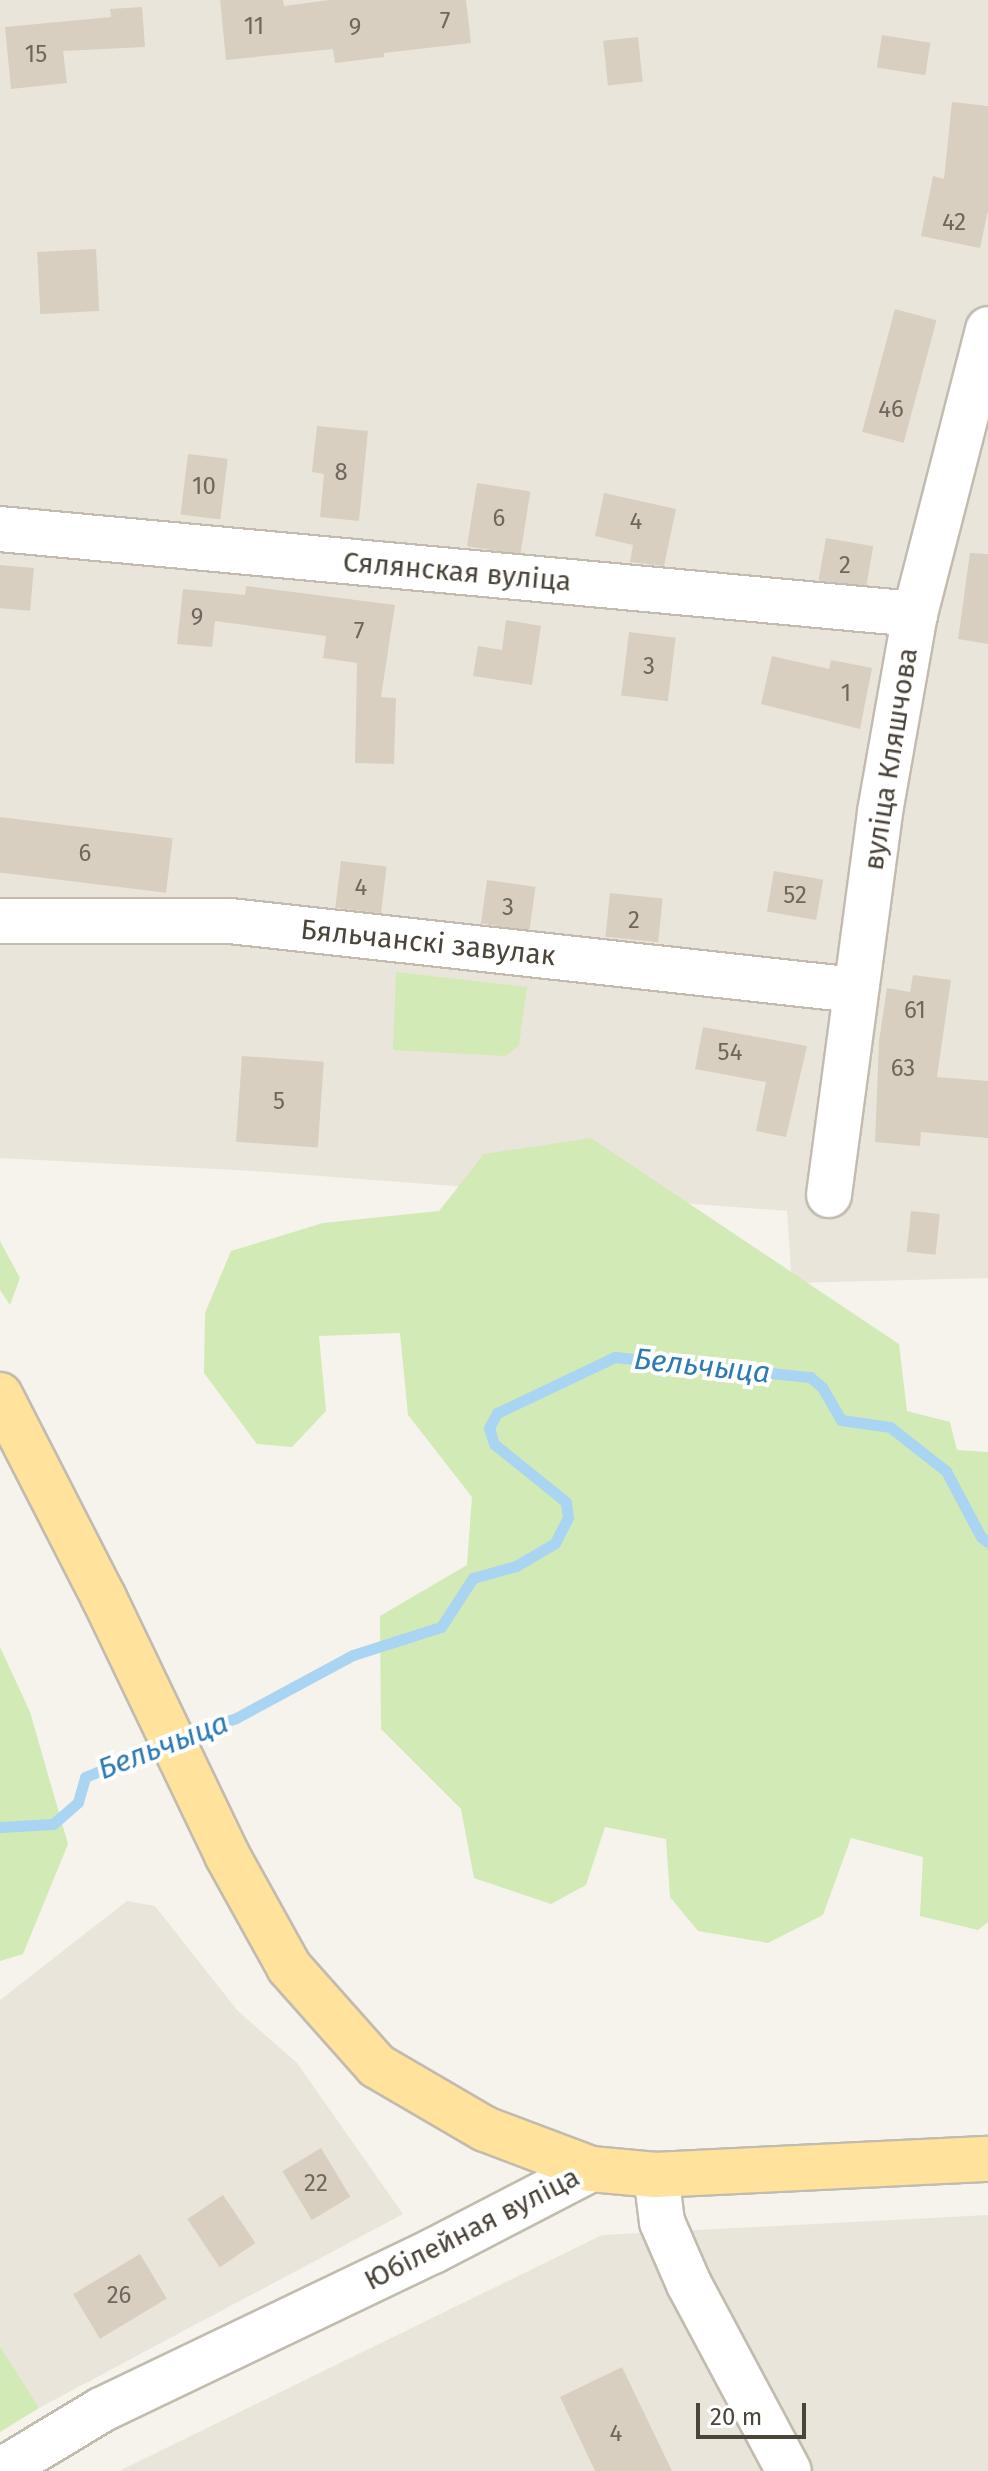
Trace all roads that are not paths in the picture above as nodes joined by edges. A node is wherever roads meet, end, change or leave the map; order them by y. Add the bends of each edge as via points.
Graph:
1 (988, 329) edge
2 (0, 529) edge
3 (915, 614) junction
4 (0, 921) edge
5 (855, 990) junction
6 (829, 1195) dead end
7 (0, 1395) edge
8 (988, 2159) edge
9 (591, 2169) junction
10 (656, 2175) junction
11 (0, 2471) edge
12 (789, 2471) edge

1 - 3 street, вуліца Кляшчова
2 - 3 street, Сялянская вуліца
3 - 5 street, вуліца Кляшчова
4 - 5 street, Бяльчанскі завулак via 230,921
5 - 6 street, вуліца Кляшчова
7 - 9 main road via 227,1855 289,1967 377,2066 485,2129
8 - 10 main road, Юбілейная вуліца
9 - 10 main road, Юбілейная вуліца
9 - 11 street, Юбілейная вуліца via 101,2410
10 - 12 street via 662,2222 689,2284

